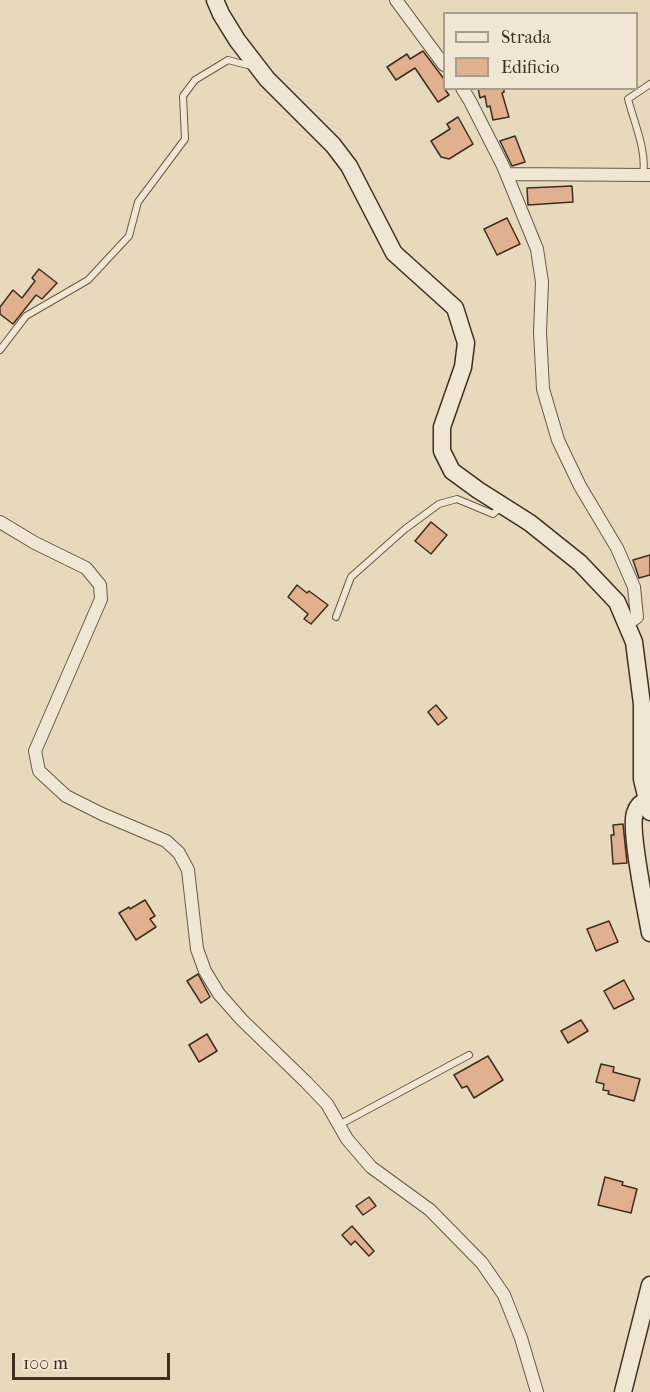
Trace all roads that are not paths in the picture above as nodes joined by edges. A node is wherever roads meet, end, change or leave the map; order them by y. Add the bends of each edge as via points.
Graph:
1 (215, 0) edge
2 (396, 0) edge
3 (443, 64) edge
4 (258, 68) junction
5 (650, 84) edge
6 (463, 90) edge
7 (650, 150) edge
8 (642, 151) junction
9 (507, 174) junction
10 (646, 175) edge
11 (0, 350) edge
12 (503, 506) junction
13 (0, 522) edge
14 (336, 617) dead end
15 (627, 624) junction
16 (649, 806) edge
17 (650, 933) edge
18 (469, 1055) dead end
19 (339, 1125) junction
20 (650, 1285) edge
21 (537, 1392) edge
22 (623, 1392) edge

1 - 4 main road
2 - 3 street
4 - 11 lane via 228,60 195,80 183,96 184,139 138,202 129,236 88,280 26,316
4 - 12 main road via 333,144 349,166 394,253 455,309 466,343 460,377 442,427 442,451 452,471
5 - 8 lane via 628,99
6 - 9 street
7 - 8 lane
8 - 10 lane
9 - 10 street
9 - 15 street via 537,249 542,282 543,389 558,440 634,587 637,617
12 - 14 lane via 493,514 457,499 439,504 351,576
12 - 15 main road via 580,563 617,602
13 - 19 street via 86,568 100,585 101,599 35,751 39,771 66,796 166,841 179,853 188,870 197,949 205,971 242,1020 327,1104
15 - 16 main road via 634,642 642,704 642,779
16 - 17 main road via 641,802 634,814 634,837
18 - 19 lane
19 - 21 street via 371,1167 430,1210 482,1263 504,1295
20 - 22 main road

